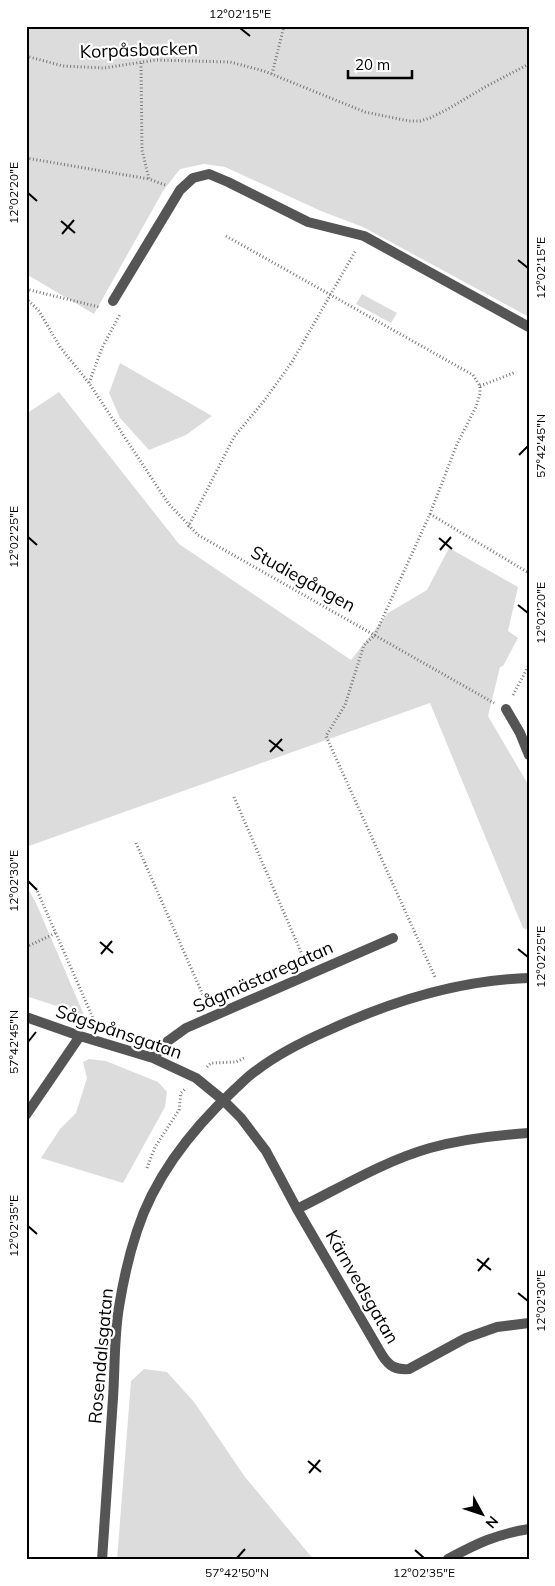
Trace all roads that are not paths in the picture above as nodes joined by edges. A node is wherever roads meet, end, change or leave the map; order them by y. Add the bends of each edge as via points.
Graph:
1 (112, 306) road end
2 (529, 327) edge
3 (506, 709) road end
4 (529, 755) edge
5 (393, 938) dead end
6 (529, 978) edge
7 (26, 1017) edge
8 (80, 1036) junction
9 (153, 1058) junction
10 (223, 1100) junction
11 (26, 1115) edge
12 (529, 1133) edge
13 (297, 1208) junction
14 (529, 1322) edge
15 (529, 1529) edge
16 (102, 1560) edge
17 (448, 1560) edge

1 - 2 street via 180,190 193,178 209,174 308,222 364,236
3 - 4 street
5 - 9 street, Sågmästaregatan via 186,1028
6 - 10 street, Rosendalsgatan via 458,987 366,1014 285,1052 255,1070
7 - 8 street, Sågspånsgatan
8 - 9 street, Sågspånsgatan
8 - 11 street
9 - 10 street, Sågspånsgatan via 196,1078
10 - 13 street, Kärnvedsgatan via 266,1152
10 - 16 street, Rosendalsgatan via 188,1140 158,1184 137,1230 126,1268 118,1309
12 - 13 street via 431,1148 401,1158
13 - 14 street, Kärnvedsgatan via 388,1364 398,1370 409,1370 466,1338 497,1327
15 - 17 street via 485,1540

